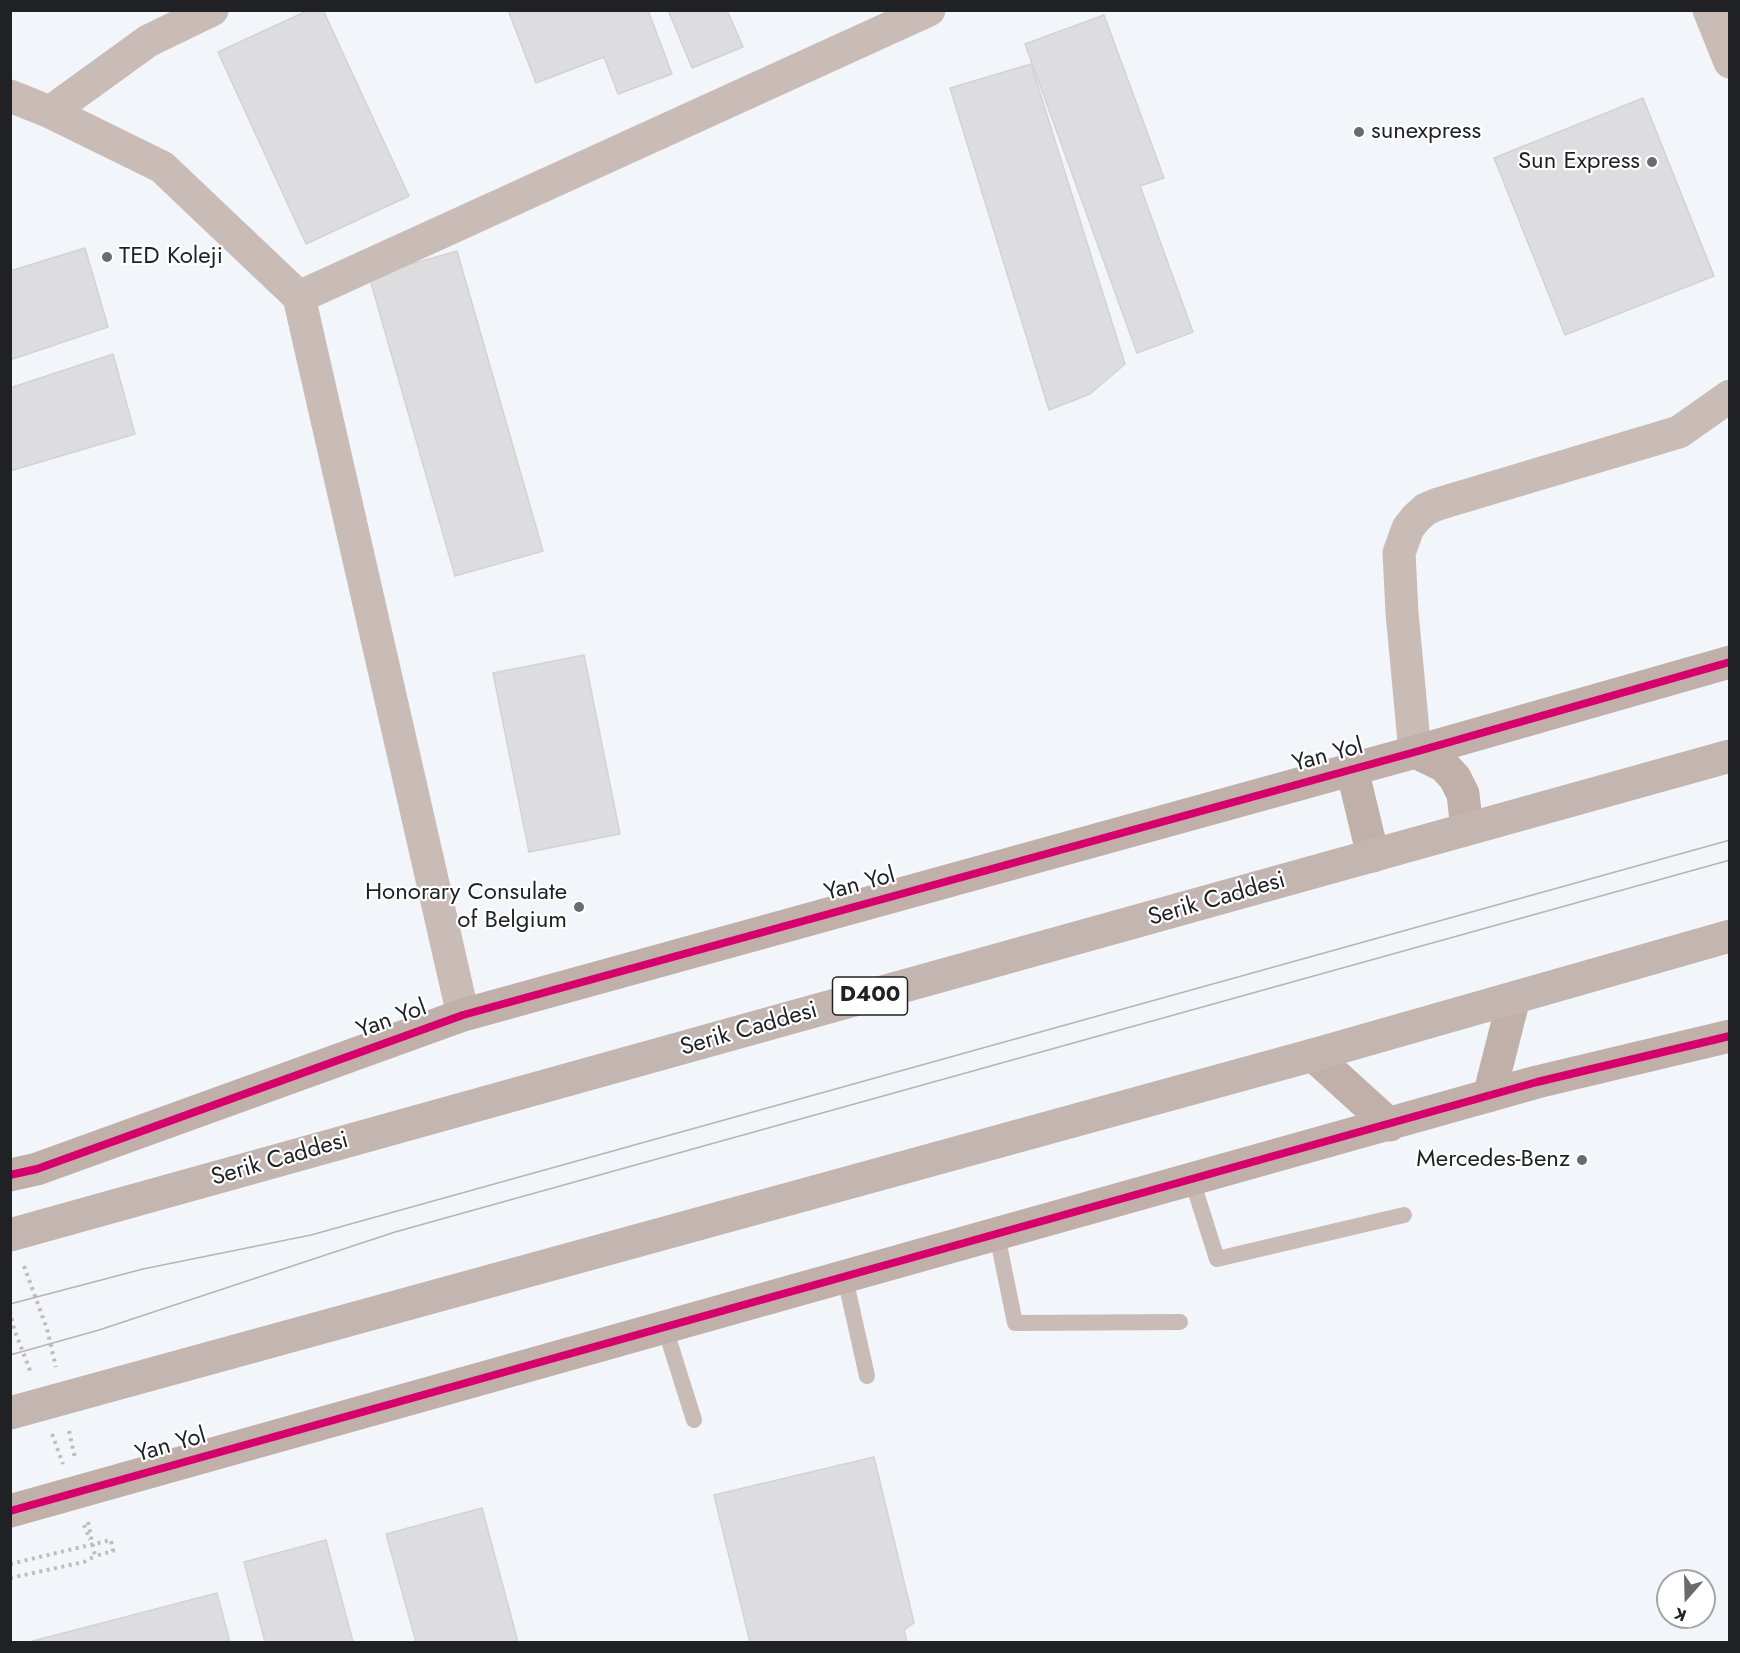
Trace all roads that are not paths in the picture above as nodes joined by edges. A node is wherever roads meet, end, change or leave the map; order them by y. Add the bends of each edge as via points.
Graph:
1 (212, 10) edge
2 (929, 10) edge
3 (1709, 10) edge
4 (1730, 62) edge
5 (10, 96) edge
6 (50, 112) junction
7 (299, 297) junction
8 (1730, 396) edge
9 (1730, 662) edge
10 (1415, 752) junction
11 (1730, 756) edge
12 (1352, 769) junction
13 (1467, 829) junction
14 (1373, 856) junction
15 (1730, 936) edge
16 (1514, 998) junction
17 (463, 1015) junction
18 (1730, 1036) edge
19 (1313, 1055) junction
20 (1489, 1096) junction
21 (1390, 1125) junction
22 (10, 1175) edge
23 (1192, 1180) junction
24 (1404, 1215) dead end
25 (10, 1235) edge
26 (997, 1235) junction
27 (845, 1278) junction
28 (1180, 1322) dead end
29 (665, 1328) junction
30 (867, 1376) dead end
31 (10, 1413) edge
32 (694, 1420) dead end
33 (10, 1511) edge

1 - 6 street via 148,41
2 - 7 street
3 - 4 street
5 - 6 street
6 - 7 street via 162,168
7 - 17 street
8 - 10 street via 1679,432 1438,504 1416,518 1399,553
9 - 10 street, Yan Yol
10 - 12 street, Yan Yol
10 - 13 street via 1444,766 1455,778 1463,794
11 - 13 highway, Serik Caddesi / D400
12 - 14 street
12 - 17 street, Yan Yol
13 - 14 highway, Serik Caddesi / D400
14 - 25 highway, Serik Caddesi / D400
15 - 16 highway
16 - 19 highway
16 - 20 street
17 - 22 street, Yan Yol via 37,1169
18 - 20 street, Yan Yol
19 - 21 street
19 - 31 highway
20 - 21 street, Yan Yol
21 - 23 street, Yan Yol
23 - 24 lane via 1217,1259
23 - 26 street, Yan Yol
26 - 27 street, Yan Yol
26 - 28 lane via 1015,1323
27 - 29 street, Yan Yol
27 - 30 lane
29 - 32 lane
29 - 33 street, Yan Yol

